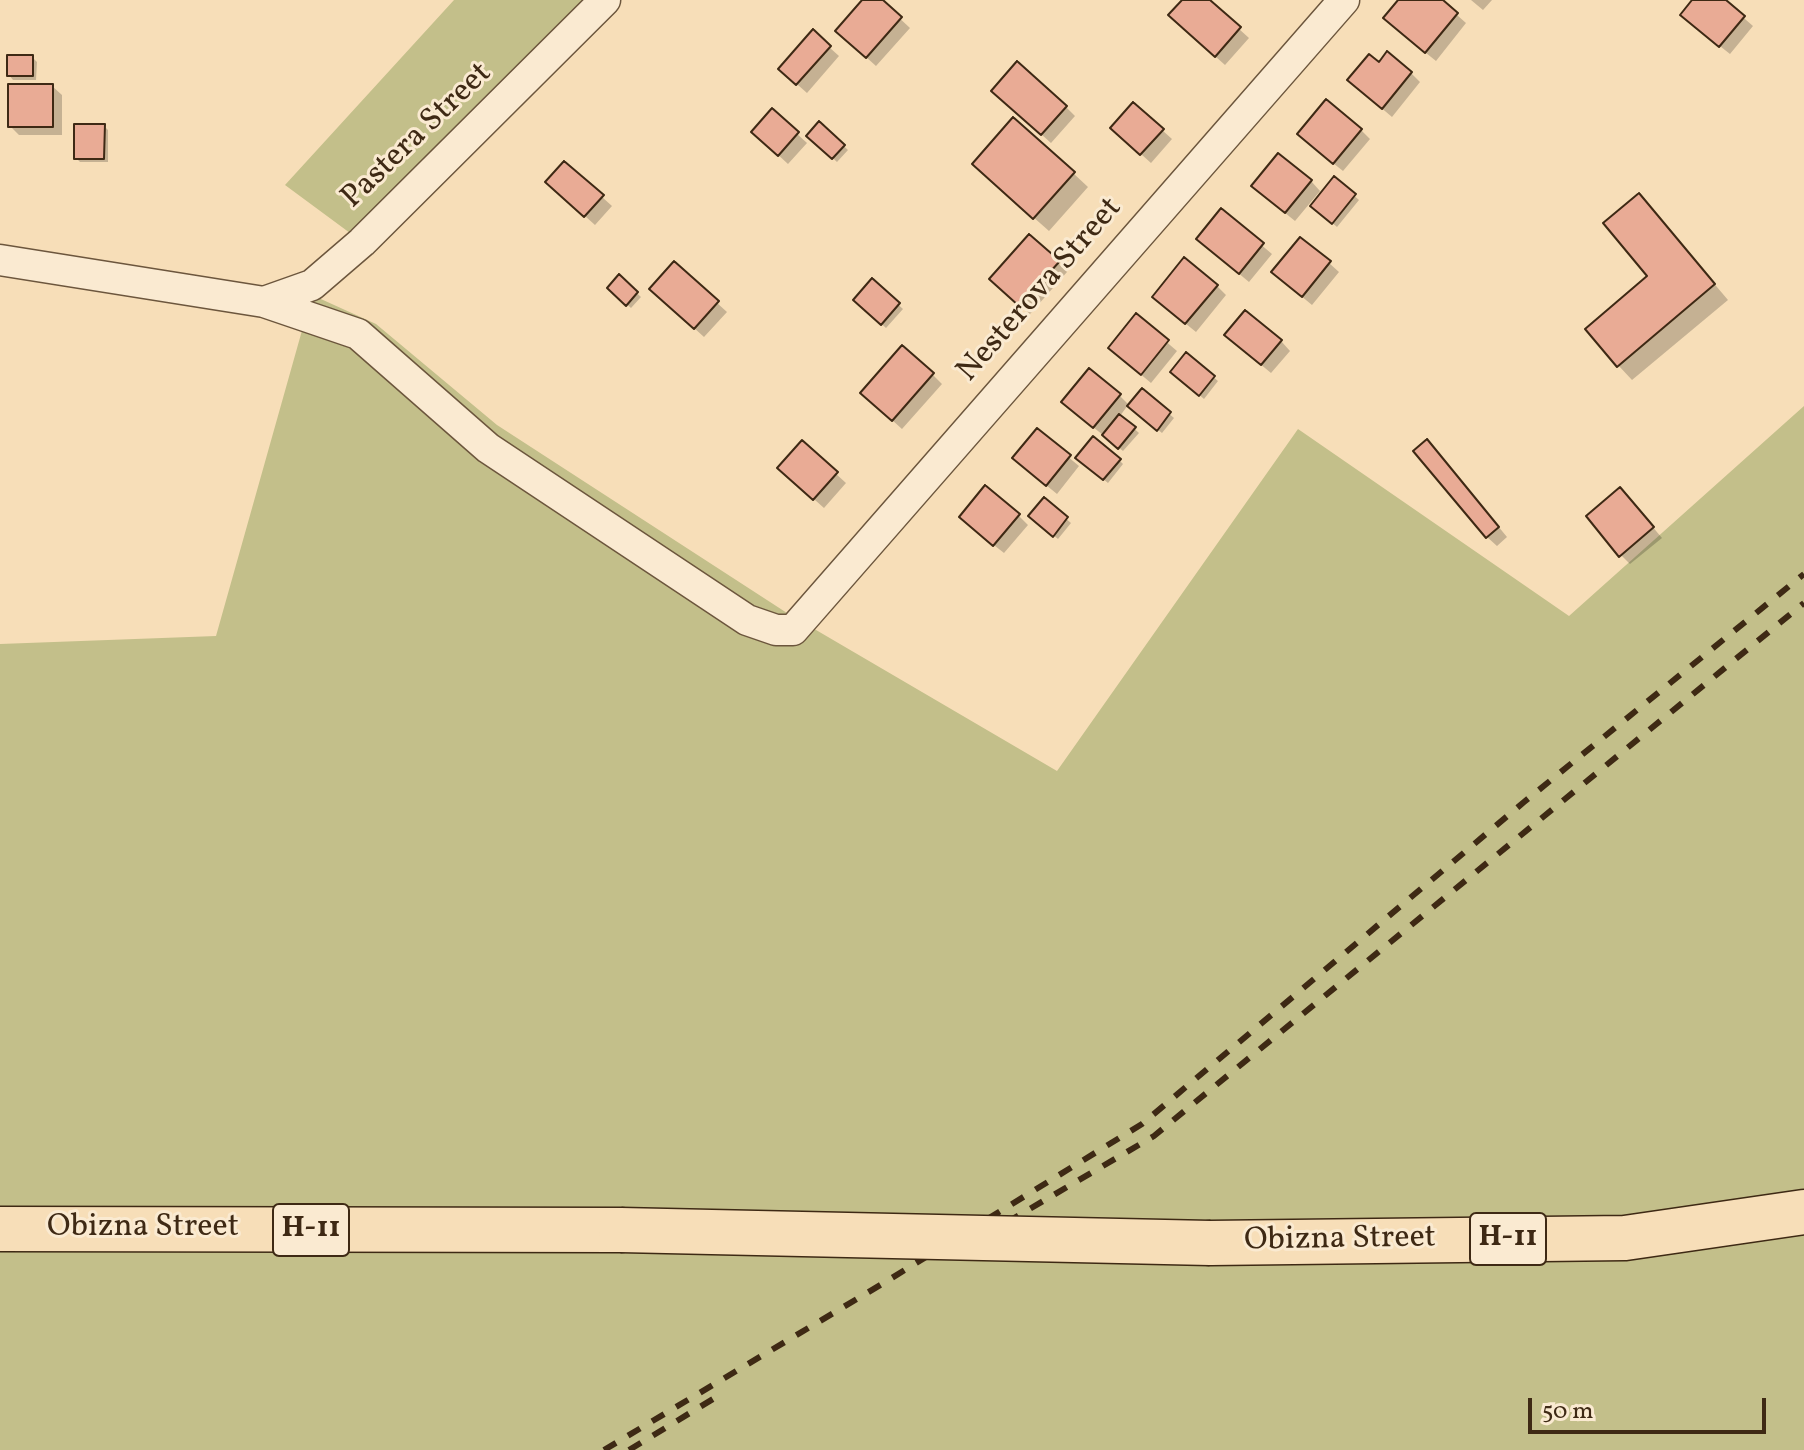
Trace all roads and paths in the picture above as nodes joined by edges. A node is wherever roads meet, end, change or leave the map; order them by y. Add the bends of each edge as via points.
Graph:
1 (605, 0) edge
2 (1344, 0) edge
3 (0, 260) edge
4 (264, 302) junction
5 (1804, 1212) edge
6 (0, 1229) edge

1 - 4 street, Pastera Street via 362,242 312,285
2 - 4 street, Nesterova Street via 793,630 747,620 488,448 358,334
3 - 4 street
5 - 6 main road, Obizna Street / Н-11, bridge via 1625,1238 1210,1243 621,1230

